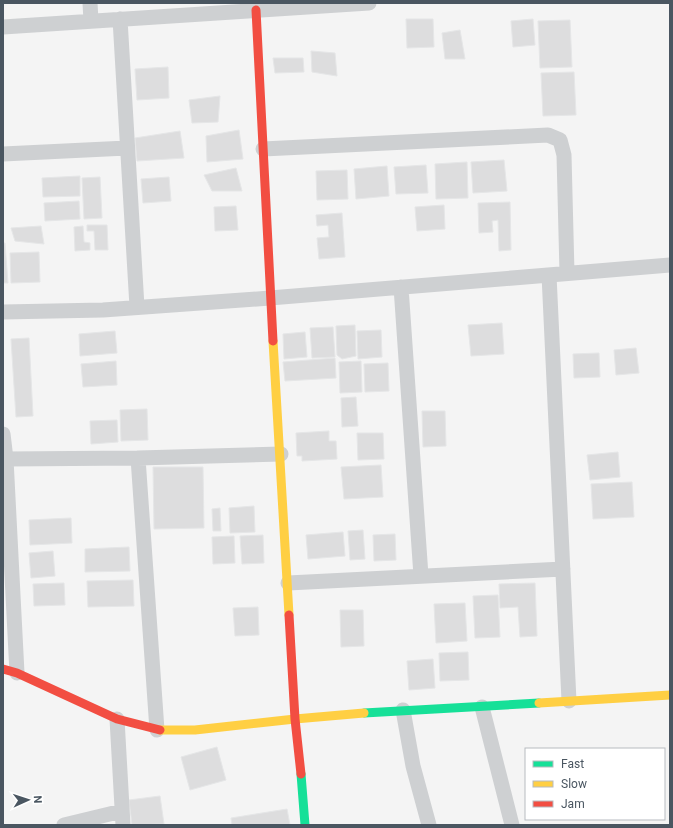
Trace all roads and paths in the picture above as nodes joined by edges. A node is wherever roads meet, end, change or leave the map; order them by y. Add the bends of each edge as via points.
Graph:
1 (90, 3) edge
2 (369, 3) edge
3 (231, 7) edge
4 (256, 10) junction
5 (120, 19) junction
6 (91, 21) junction
7 (3, 27) edge
8 (127, 148) junction
9 (263, 149) junction
10 (3, 154) edge
11 (670, 264) edge
12 (567, 273) junction
13 (549, 275) junction
14 (401, 287) junction
15 (270, 298) junction
16 (137, 307) junction
17 (3, 312) edge
18 (3, 434) edge
19 (281, 454) junction
20 (138, 458) junction
21 (6, 459) junction
22 (563, 569) junction
23 (422, 576) junction
24 (288, 583) junction
25 (10, 671) edge
26 (670, 695) edge
27 (569, 701) junction
28 (482, 707) junction
29 (403, 710) junction
30 (117, 719) junction
31 (295, 719) junction
32 (157, 730) junction
33 (123, 818) edge
34 (64, 825) edge
35 (305, 825) edge
36 (429, 825) edge
37 (512, 825) edge

1 - 6 street
2 - 4 street
3 - 4 street
3 - 5 street
4 - 9 street
5 - 6 street
5 - 8 street
6 - 7 street
8 - 10 street
8 - 16 street
9 - 12 street via 548,135 560,140 564,155
9 - 15 street
11 - 12 street
12 - 13 street
13 - 14 street
13 - 22 street
14 - 15 street
14 - 23 street
15 - 16 street
15 - 19 street
16 - 17 street
18 - 21 street
19 - 20 street
19 - 24 street
20 - 21 street
20 - 32 street
21 - 25 street
22 - 23 street
22 - 27 street
23 - 24 street
24 - 31 street
25 - 30 street
26 - 27 street
27 - 28 street
28 - 29 street
28 - 37 street
29 - 31 street
29 - 36 street via 413,766
30 - 32 street
30 - 33 street
31 - 32 street via 195,730
31 - 35 street
33 - 34 street

